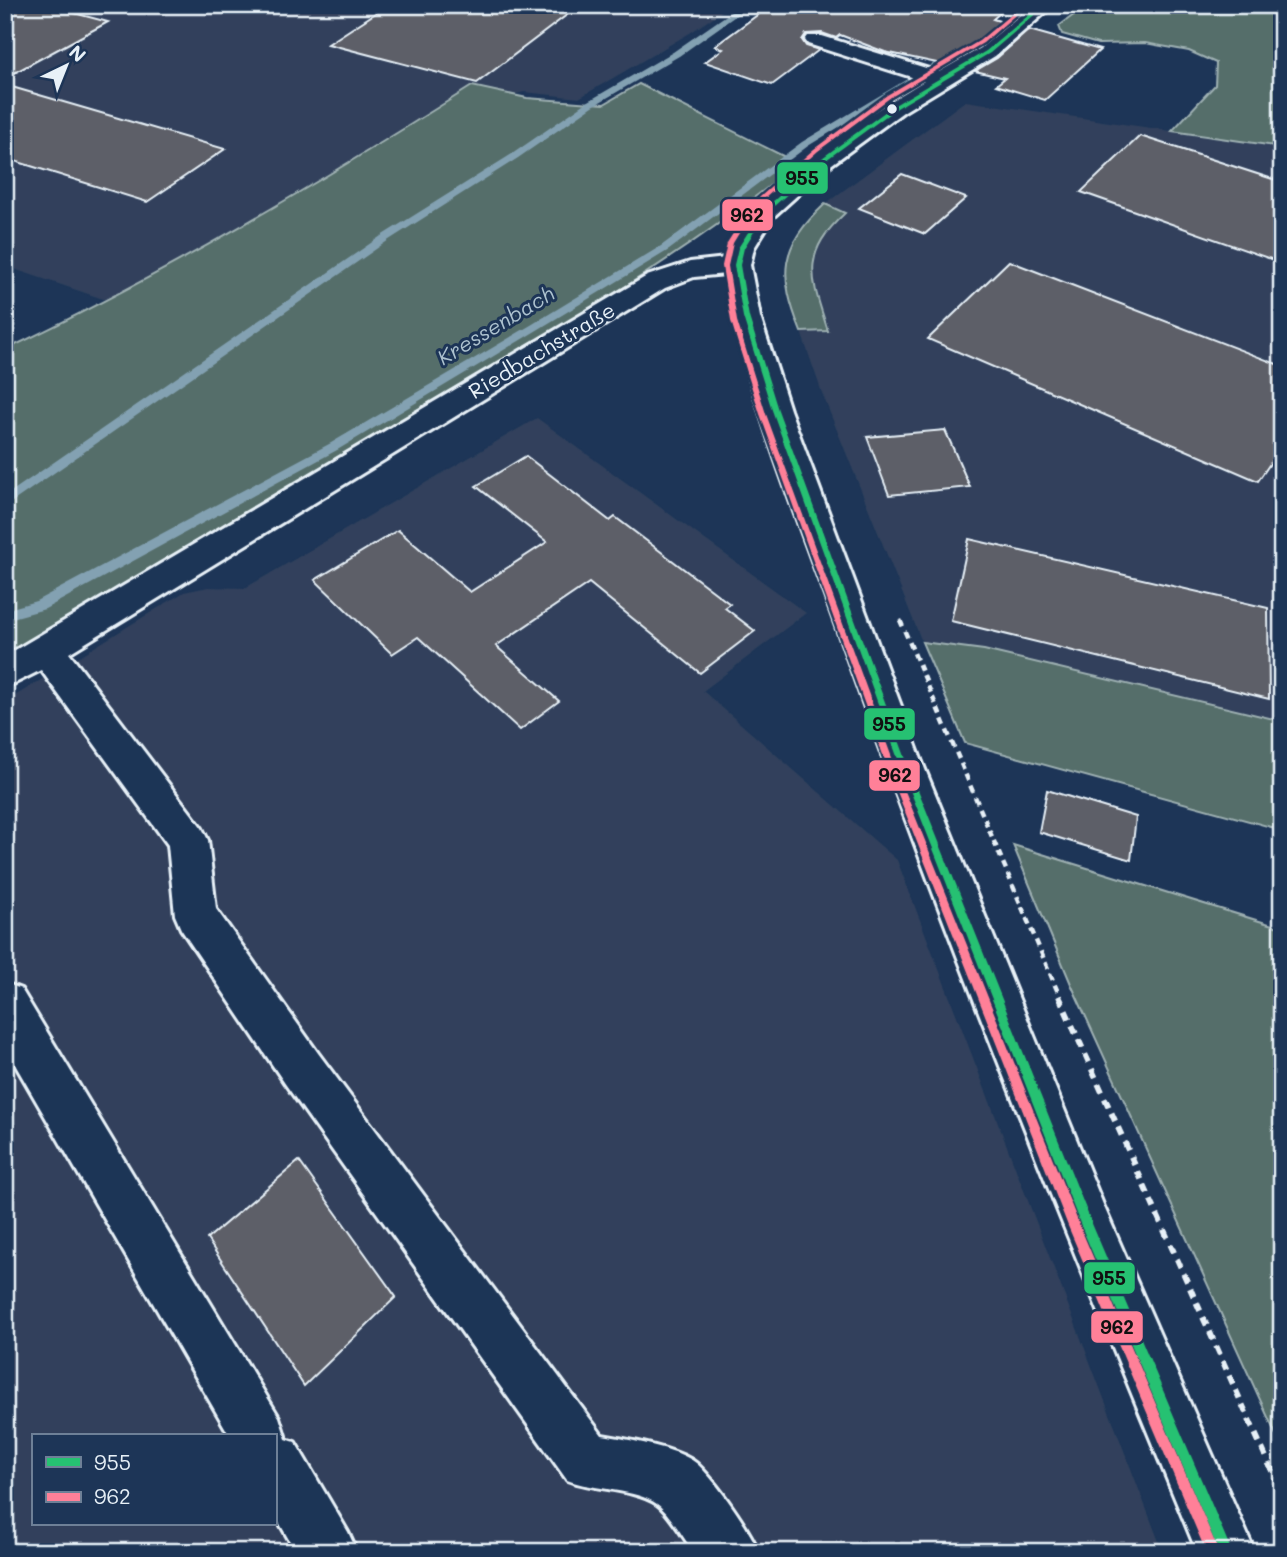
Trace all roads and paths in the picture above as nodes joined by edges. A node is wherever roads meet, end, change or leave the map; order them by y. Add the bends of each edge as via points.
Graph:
1 (1044, 5) edge
2 (815, 40) dead end
3 (938, 79) junction
4 (737, 265) junction
5 (897, 612) dead end
6 (46, 649) junction
7 (5, 674) edge
8 (5, 1004) edge
9 (259, 1434) edge
10 (276, 1464) edge
11 (1282, 1493) edge
12 (328, 1552) edge
13 (730, 1552) edge
14 (1226, 1552) edge

1 - 3 street via 988,52
2 - 3 street
3 - 4 street via 861,130 763,213 749,232
4 - 6 street, Riedbachstraße via 691,270 656,282
4 - 14 street via 746,317 775,410 903,762 1085,1221
5 - 11 path via 1077,1038
6 - 7 street, Riedbachstraße
6 - 13 street via 188,840 196,915 302,1069 587,1460 675,1482
8 - 9 street
10 - 12 street

